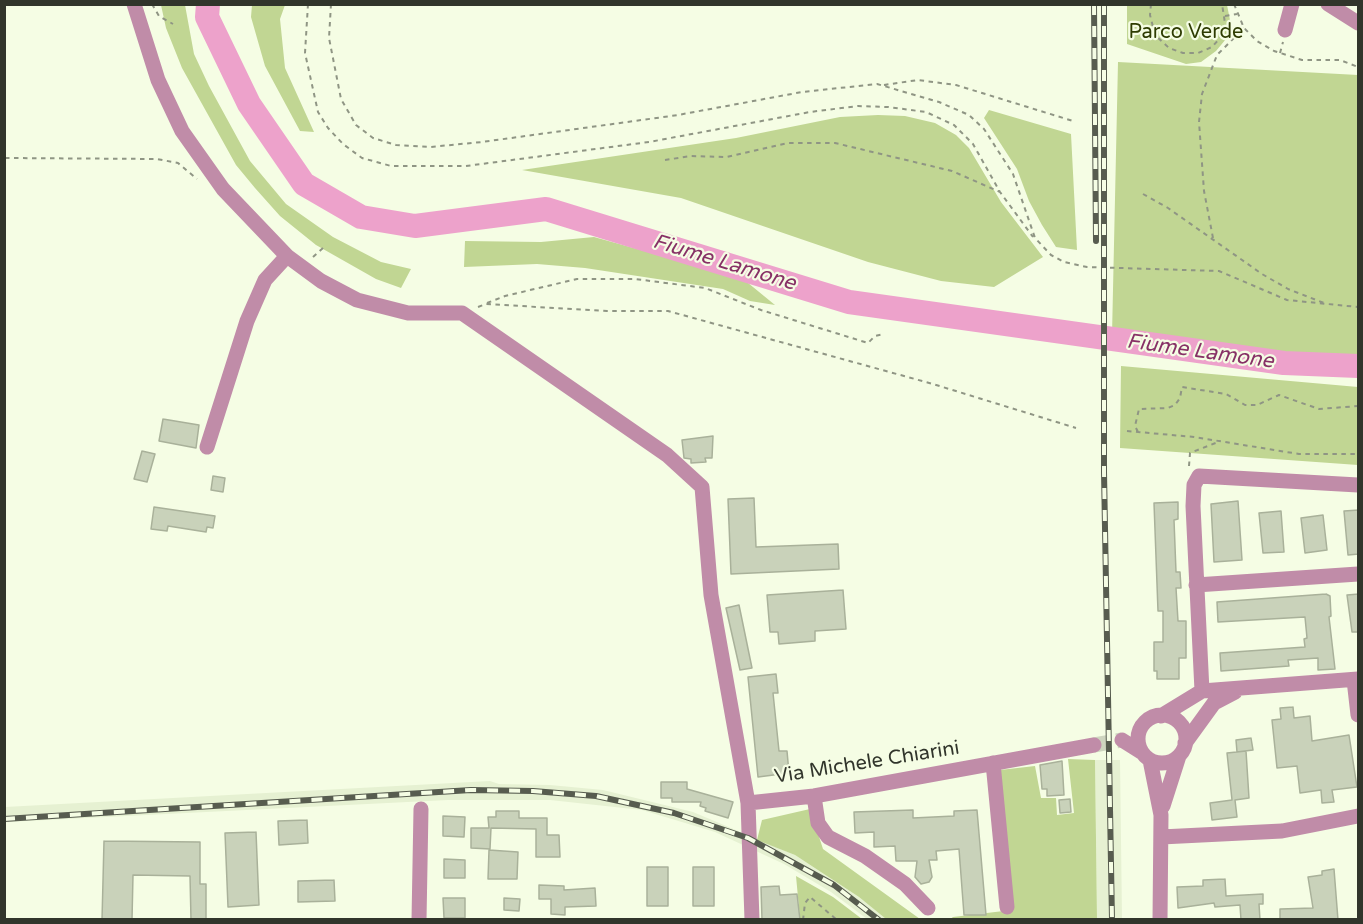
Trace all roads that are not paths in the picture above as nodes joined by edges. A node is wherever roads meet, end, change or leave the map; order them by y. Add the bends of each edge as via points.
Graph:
1 (134, 4) edge
2 (1292, 4) edge
3 (1328, 4) edge
4 (1359, 23) edge
5 (1285, 30) dead end
6 (287, 256) junction
7 (207, 447) dead end
8 (1359, 485) edge
9 (1359, 574) edge
10 (1196, 585) junction
11 (1356, 680) edge
12 (1238, 690) junction
13 (1203, 691) junction
14 (1359, 715) edge
15 (1161, 716) junction
16 (1139, 732) junction
17 (1094, 745) tunnel mouth
18 (1182, 749) junction
19 (1145, 756) junction
20 (993, 763) junction
21 (814, 796) junction
22 (748, 803) junction
23 (421, 809) dead end
24 (1161, 815) junction
25 (1359, 816) edge
26 (1161, 837) junction
27 (1007, 907) dead end
28 (928, 908) dead end
29 (419, 920) edge
30 (752, 920) edge
31 (1160, 920) edge

1 - 6 street via 158,80 182,131 223,189
2 - 5 street
3 - 4 street
6 - 7 street via 265,280 246,321
6 - 22 street via 357,300 408,313 462,313 667,455 702,487 711,595
8 - 10 street via 1199,476 1194,485 1193,506
9 - 10 street
10 - 13 street
11 - 12 street
11 - 14 street
12 - 13 street
12 - 18 street via 1214,703
13 - 15 street
15 - 16 street via 1147,720
15 - 18 street via 1182,727
16 - 19 street
16 - 19 street via 1122,740
17 - 20 street, Via Michele Chiarini
18 - 19 street via 1165,763
18 - 24 street
19 - 24 street
20 - 21 street, Via Michele Chiarini
20 - 27 street
21 - 22 street, Via Michele Chiarini
21 - 28 street via 818,823 828,837 865,856 905,885
22 - 30 street
23 - 29 street
24 - 26 street
25 - 26 street via 1282,831
26 - 31 street

